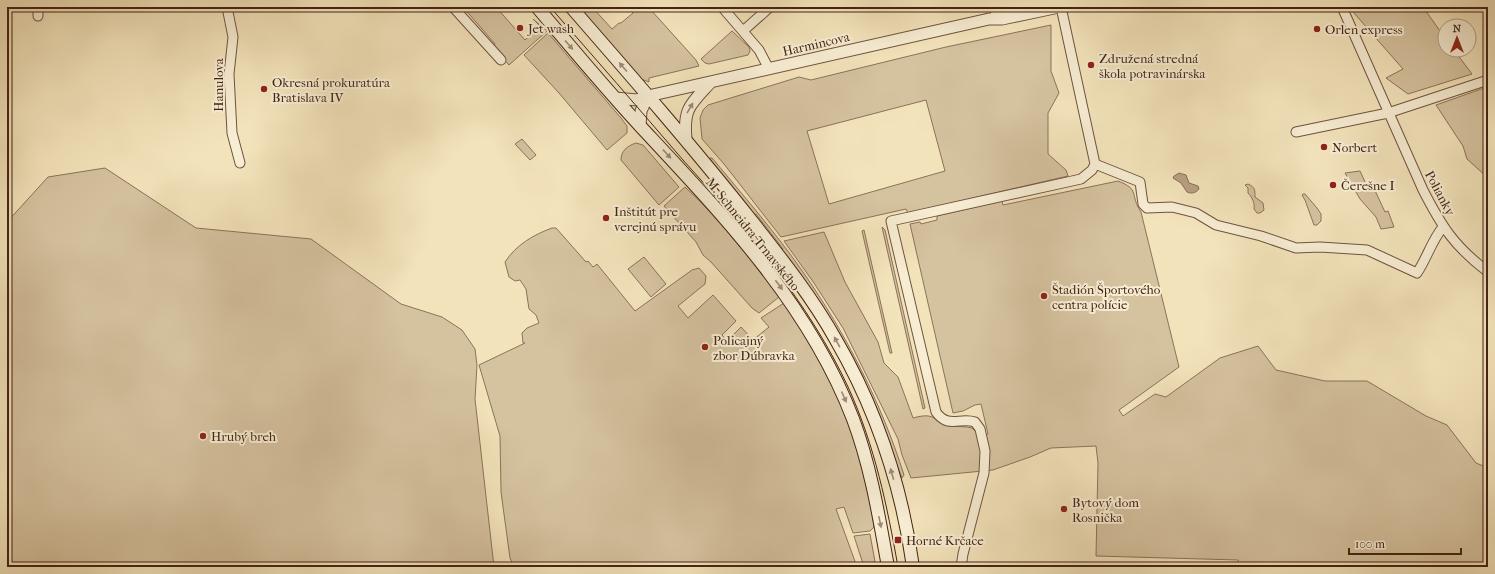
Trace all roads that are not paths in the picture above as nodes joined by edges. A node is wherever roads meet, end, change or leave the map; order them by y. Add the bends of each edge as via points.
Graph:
1 (227, 7) edge
2 (453, 7) edge
3 (537, 7) edge
4 (571, 7) edge
5 (722, 7) edge
6 (770, 7) edge
7 (1019, 7) edge
8 (1060, 7) edge
9 (1342, 7) edge
10 (989, 19) junction
11 (743, 31) junction
12 (501, 60) dead end
13 (769, 69) junction
14 (1488, 80) edge
15 (710, 83) junction
16 (648, 96) junction
17 (615, 98) junction
18 (1388, 113) junction
19 (640, 126) junction
20 (1296, 132) dead end
21 (686, 139) junction
22 (240, 163) dead end
23 (1095, 164) junction
24 (1443, 227) junction
25 (1488, 272) edge
26 (888, 567) edge
27 (913, 567) edge
28 (961, 567) edge

1 - 22 street, Hanulova via 233,37 229,74 232,133
2 - 12 street
3 -> 17 main road, M. Schneidra Trnavského
16 -> 4 main road, M. Schneidra Trnavského
5 - 11 street
6 - 11 street
7 - 10 street, Harmincova via 1001,12
8 - 10 street, Harmincova via 1002,19
8 - 23 street
9 - 18 street, Polianky
10 - 13 street, Harmincova
11 - 13 street via 759,50
13 - 15 street, Harmincova
14 - 18 street
15 - 16 street, Harmincova
21 -> 15 street via 686,113 693,101
16 - 17 street, Harmincova via 637,100
16 - 19 street via 641,111
16 - 21 main road, M. Schneidra Trnavského
17 - 19 main road, M. Schneidra Trnavského
18 - 20 street
18 - 24 street, Polianky via 1422,190
19 -> 26 main road, M. Schneidra Trnavského via 758,257 816,342 848,408 864,452
27 -> 21 main road, M. Schneidra Trnavského via 903,515 883,445 862,391 837,341 814,303 778,253
23 - 24 street via 1140,182 1143,204 1148,208 1172,207 1196,212 1216,225 1296,248 1367,250 1417,273 1436,235
23 - 28 street via 1092,170 1080,179 891,222 936,412 947,422 975,422 980,428 985,451 984,473
24 - 25 street, Polianky via 1460,248

